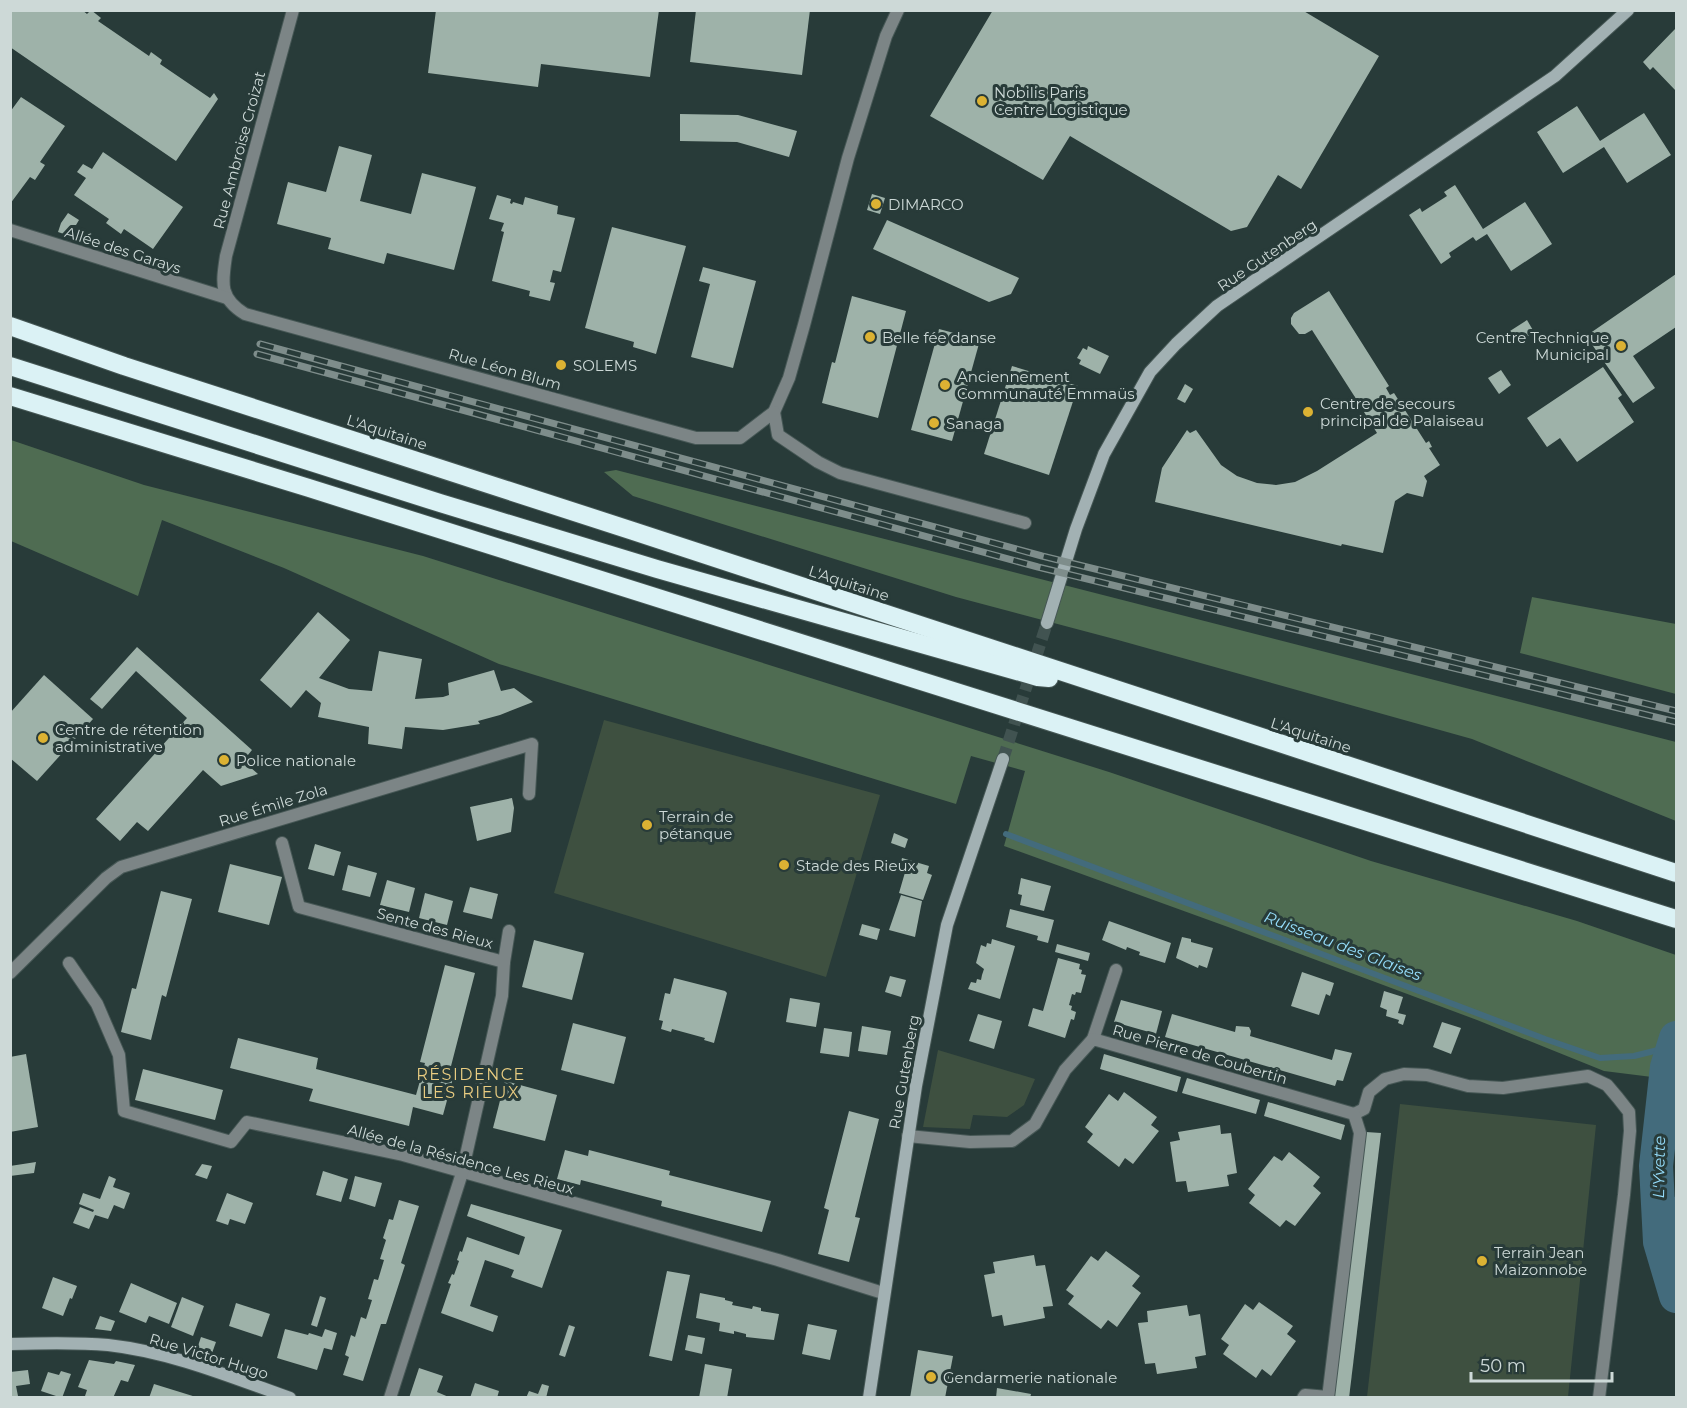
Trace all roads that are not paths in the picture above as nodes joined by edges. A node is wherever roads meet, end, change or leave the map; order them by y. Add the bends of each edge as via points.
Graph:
1 (293, 10) edge
2 (898, 10) edge
3 (1628, 10) edge
4 (10, 230) edge
5 (227, 298) junction
6 (10, 326) edge
7 (10, 366) edge
8 (10, 396) edge
9 (774, 412) junction
10 (1025, 523) dead end
11 (1047, 623) tunnel mouth
12 (1086, 680) junction
13 (1003, 759) tunnel mouth
14 (529, 794) dead end
15 (282, 843) dead end
16 (1677, 873) edge
17 (1677, 920) edge
18 (509, 931) dead end
19 (504, 962) junction
20 (69, 963) dead end
21 (1116, 970) dead end
22 (10, 973) edge
23 (1093, 1039) junction
24 (1354, 1114) junction
25 (908, 1136) junction
26 (462, 1173) junction
27 (883, 1293) junction
28 (10, 1344) edge
29 (1328, 1397) edge
30 (290, 1398) edge
31 (390, 1398) edge
32 (869, 1398) edge
33 (1304, 1398) edge
34 (1599, 1398) edge

1 - 5 street, Rue Ambroise Croizat via 226,256 223,282
2 - 9 street, Rue Léon Blum via 886,36 848,158 789,378
3 - 11 street, Rue Gutenberg via 1555,76 1217,306 1176,344 1150,372 1104,454
4 - 5 street, Allée des Garays
5 - 9 street, Rue Léon Blum via 245,314 696,438 740,438
6 - 12 highway, L'Aquitaine
7 - 12 highway via 657,569 1038,677
8 - 17 highway
9 - 10 street via 778,435 840,473
12 - 16 highway, L'Aquitaine
13 - 25 street, Rue Gutenberg via 947,926
14 - 22 street, Rue Émile Zola via 532,744 121,867
15 - 19 street, Sente des Rieux via 299,907
18 - 19 street
19 - 26 street, Sente des Rieux via 502,996
20 - 26 street, Allée de la Résidence Les Rieux via 97,1004 119,1055 124,1111 231,1142 247,1122 403,1155
21 - 23 street
23 - 24 street, Rue Pierre de Coubertin
23 - 25 street, Rue Pierre de Coubertin via 1065,1070 1035,1124 1012,1142
24 - 29 street via 1360,1133
24 - 34 street via 1364,1109 1369,1092 1385,1079 1404,1074 1503,1088 1588,1076 1607,1085 1629,1112 1629,1131
25 - 27 street, Rue Gutenberg
26 - 27 street, Allée de la Résidence Les Rieux
26 - 31 street, Sente des Rieux
27 - 32 street, Rue Gutenberg
28 - 30 street, Rue Victor Hugo via 110,1345 157,1354
29 - 33 street

